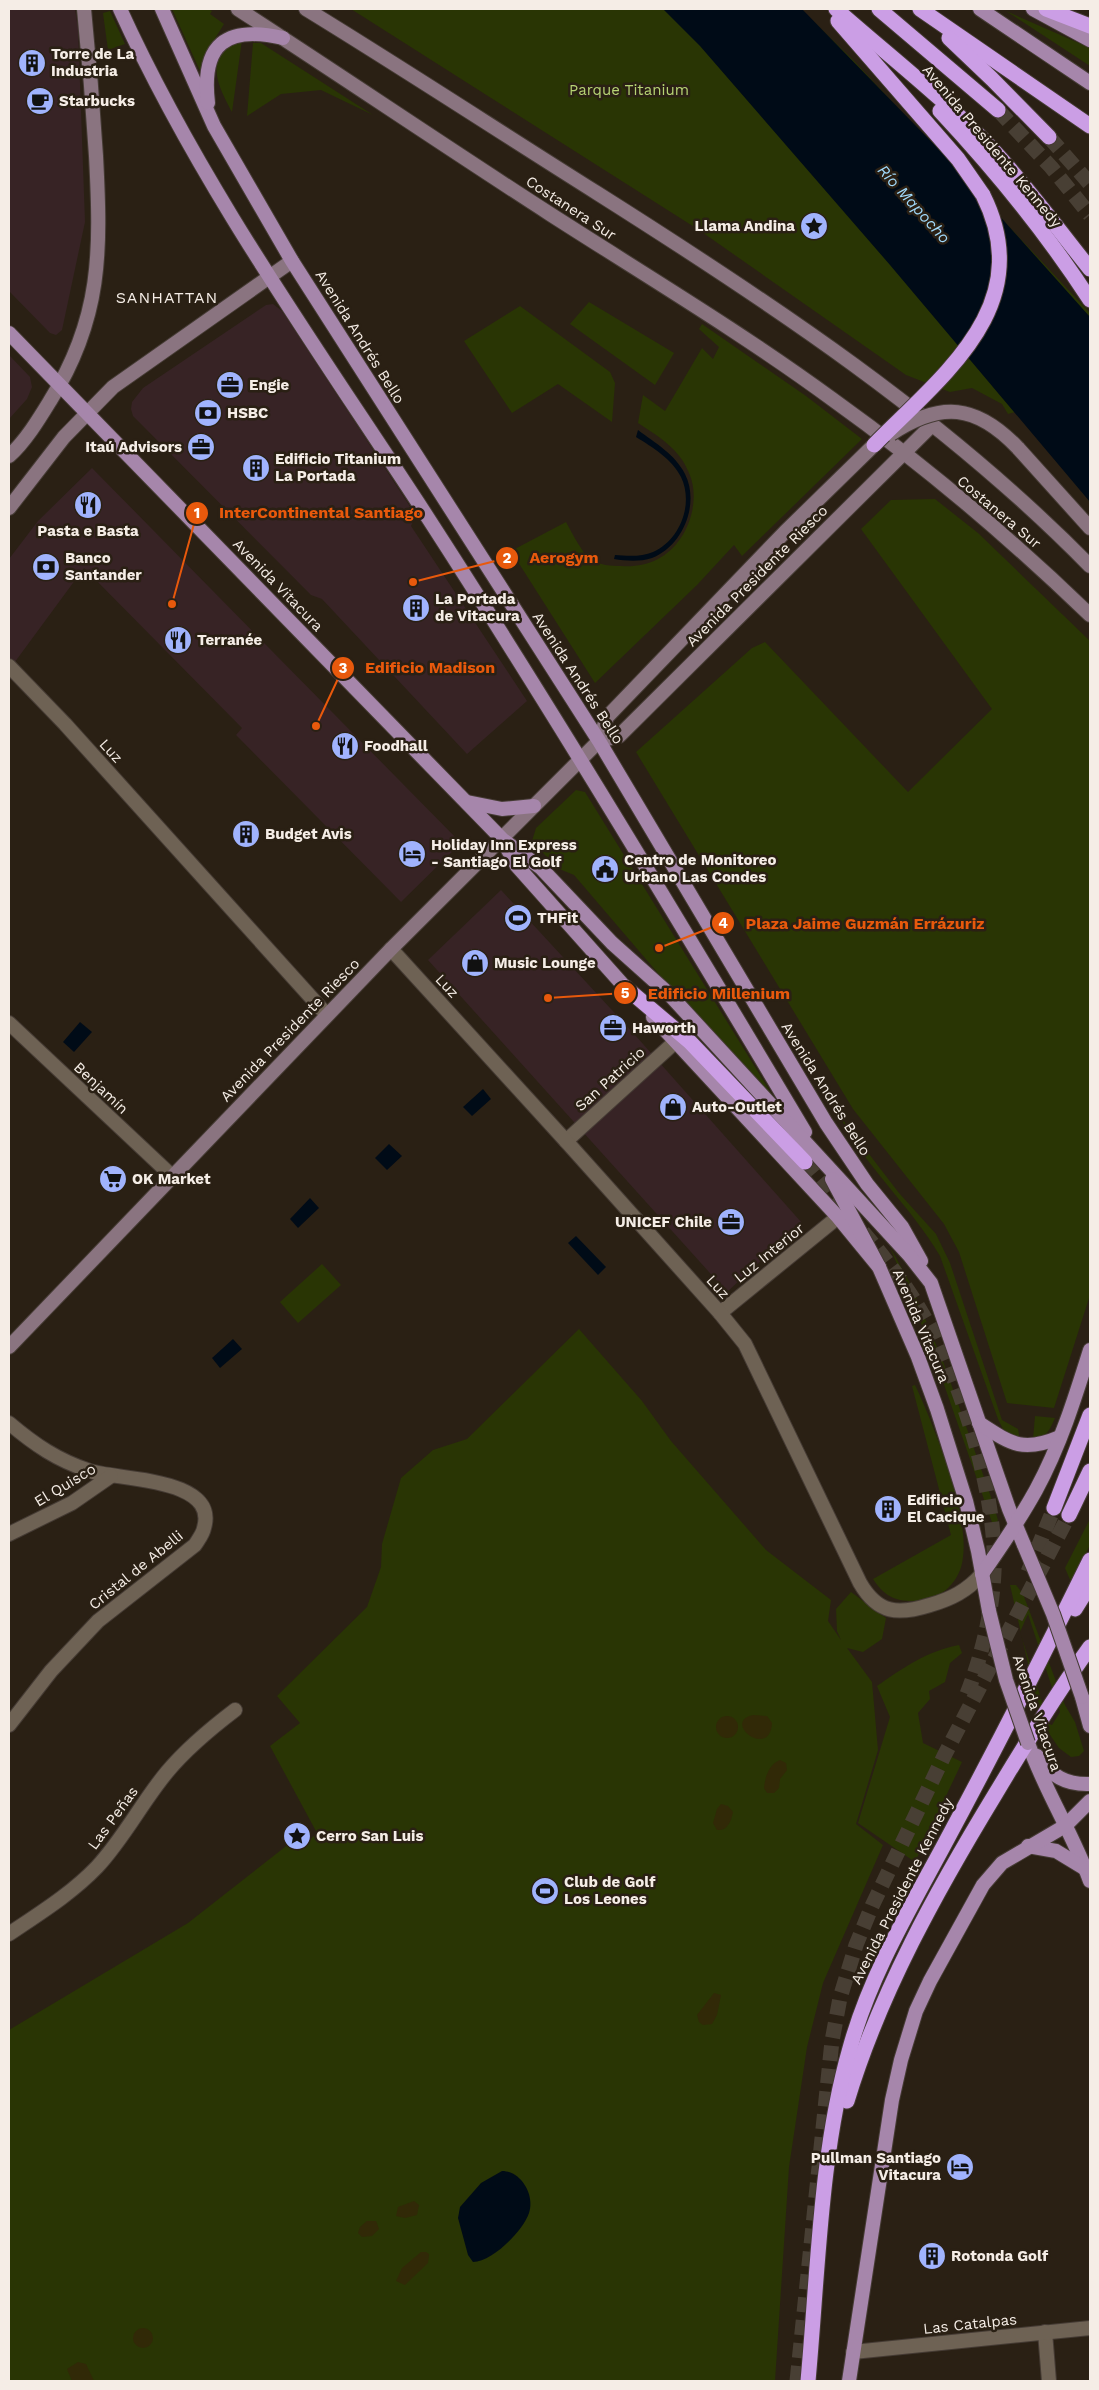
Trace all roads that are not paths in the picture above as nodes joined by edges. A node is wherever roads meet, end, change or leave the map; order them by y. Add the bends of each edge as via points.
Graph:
1 (84, 9) edge
2 (120, 9) edge
3 (162, 9) edge
4 (238, 9) edge
5 (306, 9) edge
6 (827, 9) edge
7 (836, 9) edge
8 (879, 9) edge
9 (915, 9) edge
10 (920, 9) edge
11 (980, 9) edge
12 (1033, 9) edge
13 (1046, 9) edge
14 (1090, 26) edge
15 (283, 38) junction
16 (1090, 40) edge
17 (900, 65) junction
18 (1090, 83) edge
19 (998, 110) tunnel mouth
20 (214, 126) junction
21 (1090, 126) edge
22 (1049, 137) tunnel mouth
23 (292, 261) junction
24 (1090, 269) edge
25 (272, 277) junction
26 (1090, 300) edge
27 (9, 333) edge
28 (60, 386) junction
29 (86, 411) junction
30 (932, 425) junction
31 (874, 445) junction
32 (904, 454) junction
33 (10, 455) edge
34 (9, 508) edge
35 (1090, 528) edge
36 (1090, 566) edge
37 (1090, 615) edge
38 (9, 666) edge
39 (599, 741) junction
40 (580, 760) junction
41 (466, 802) junction
42 (534, 806) junction
43 (502, 839) junction
44 (391, 949) junction
45 (625, 988) junction
46 (327, 1015) junction
47 (9, 1023) edge
48 (675, 1042) junction
49 (566, 1141) junction
50 (820, 1157) junction
51 (805, 1162) tunnel mouth
52 (172, 1176) junction
53 (838, 1217) junction
54 (879, 1267) junction
55 (930, 1283) junction
56 (720, 1313) junction
57 (10, 1342) edge
58 (1090, 1350) edge
59 (1090, 1416) edge
60 (9, 1423) edge
61 (979, 1423) junction
62 (1060, 1437) junction
63 (1090, 1471) edge
64 (111, 1476) junction
65 (1054, 1508) tunnel mouth
66 (1069, 1515) tunnel mouth
67 (1015, 1524) junction
68 (9, 1534) edge
69 (1090, 1560) edge
70 (982, 1574) junction
71 (1090, 1585) edge
72 (1090, 1647) edge
73 (1042, 1658) junction
74 (235, 1710) dead end
75 (9, 1725) edge
76 (1090, 1726) edge
77 (1039, 1766) junction
78 (1090, 1784) edge
79 (1090, 1801) edge
80 (1065, 1826) junction
81 (1028, 1846) junction
82 (1088, 1875) edge
83 (9, 1934) edge
84 (827, 2170) junction
85 (1090, 2328) edge
86 (1045, 2332) junction
87 (853, 2352) junction
88 (808, 2381) edge
89 (849, 2381) edge
90 (1050, 2381) edge

1 - 28 main road via 93,92 99,257 95,290 84,332
2 - 25 main road via 224,204
3 - 20 main road, Avenida Andrés Bello
4 - 15 main road, Costanera Sur
5 - 30 main road, Costanera Sur via 473,112 772,306
6 - 31 highway, bridge via 958,159 983,195 995,223 1000,251 997,288 992,304 966,349
7 - 17 highway
8 - 19 highway
9 - 22 highway via 987,73
10 - 21 highway
11 - 18 main road
12 - 16 main road
13 - 14 highway
15 - 20 main road via 248,33 226,39 217,47 207,74
15 - 32 main road, Costanera Sur via 410,124 734,331 830,397
17 - 24 highway via 991,148 1032,194
17 - 26 highway, Avenida Presidente Kennedy via 1008,187
20 - 23 main road, Avenida Andrés Bello
23 - 25 main road
23 - 39 main road, Avenida Andrés Bello
25 - 29 main road via 113,387
25 - 40 main road via 430,520
27 - 28 main road, Avenida Vitacura
28 - 29 main road, Avenida Vitacura
28 - 33 main road via 41,417
29 - 34 main road
29 - 41 main road, Avenida Vitacura
30 - 32 main road, Avenida Presidente Riesco
30 - 36 main road, Costanera Sur via 1009,489
31 - 35 main road, bridge via 921,416 938,412 955,411 986,421 1018,448
31 - 39 main road, Avenida Presidente Riesco via 607,716
32 - 37 main road, Costanera Sur via 1022,552
32 - 39 main road, Avenida Presidente Riesco via 619,736
38 - 46 street, Luz
39 - 40 main road, Avenida Presidente Riesco
39 - 55 main road, Avenida Andrés Bello via 816,1106 867,1184 902,1227
40 - 42 main road, Avenida Presidente Riesco
40 - 50 main road
41 - 42 main road via 502,810
41 - 43 main road, Avenida Vitacura
42 - 43 main road, Avenida Presidente Riesco
43 - 44 main road, Avenida Presidente Riesco
43 - 45 main road, Avenida Vitacura via 516,866
43 - 50 main road, Avenida Vitacura via 541,868 612,943 662,987
44 - 46 main road, Avenida Presidente Riesco
44 - 49 street, Luz
45 - 48 main road, Avenida Vitacura
45 - 51 highway via 696,1048
46 - 52 main road, Avenida Presidente Riesco
47 - 52 street, Benjamín
48 - 49 street, San Patricio
48 - 53 main road, Avenida Vitacura
49 - 56 street, Luz
50 - 54 main road
50 - 55 main road, Avenida Vitacura
52 - 57 main road, Avenida Presidente Riesco
53 - 54 main road, Avenida Vitacura
53 - 56 street, Luz Interior
54 - 70 main road, Avenida Vitacura via 937,1409 966,1501
55 - 61 main road, Avenida Vitacura
56 - 70 street, Luz via 751,1355 826,1514 870,1598 884,1608 908,1611 960,1594
58 - 62 main road
59 - 65 highway
60 - 64 street, Cristal de Abelli via 50,1454 92,1472
61 - 62 main road via 1014,1443 1029,1446
61 - 67 main road, Avenida Vitacura
62 - 67 main road via 1035,1491
63 - 66 highway
64 - 68 street, El Quisco via 72,1503
64 - 75 street, Cristal de Abelli via 150,1480 182,1490 200,1506 204,1529 195,1545 98,1621 51,1670
67 - 70 main road
67 - 76 main road, Avenida Vitacura, bridge via 1053,1614
69 - 73 highway, Avenida Presidente Kennedy
70 - 77 main road, Avenida Vitacura, bridge via 1006,1680
71 - 73 highway
72 - 84 highway via 985,1810 916,1934 865,2048
73 - 84 highway, Avenida Presidente Kennedy via 874,1980 849,2049
74 - 83 street, Las Peñas via 176,1761 117,1844 84,1880
77 - 78 main road via 1071,1783
77 - 80 main road, Avenida Vitacura
79 - 80 main road
80 - 81 main road
80 - 82 main road, Avenida Vitacura
81 - 82 main road via 1056,1851
81 - 87 main road via 1002,1863 978,1892 930,1981 908,2035 892,2100
84 - 88 highway, Avenida Presidente Kennedy
85 - 86 street, Las Catalpas
86 - 87 street, Las Catalpas
86 - 90 street
87 - 89 main road

